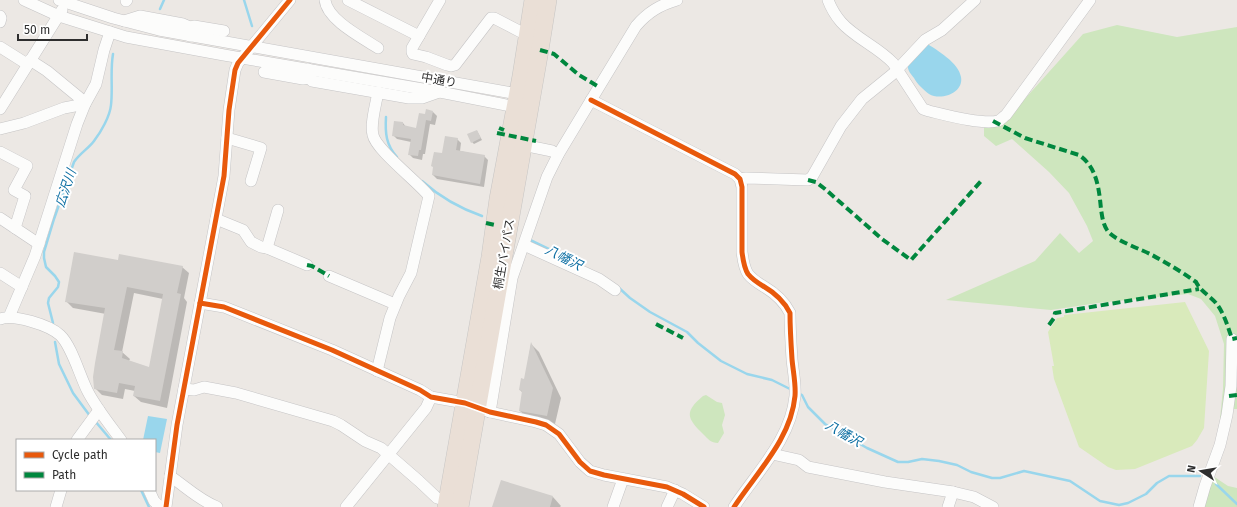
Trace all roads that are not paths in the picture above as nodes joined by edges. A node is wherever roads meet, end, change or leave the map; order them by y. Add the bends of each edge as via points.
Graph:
1 (24, 0) edge
2 (290, 0) edge
3 (325, 0) edge
4 (349, 0) edge
5 (440, 0) edge
6 (533, 0) edge
7 (548, 0) edge
8 (677, 0) edge
9 (828, 0) edge
10 (975, 0) edge
11 (1090, 0) edge
12 (65, 1) edge
13 (0, 16) edge
14 (58, 16) junction
15 (0, 22) edge
16 (190, 31) junction
17 (224, 31) dead end
18 (110, 32) junction
19 (528, 33) junction
20 (419, 36) junction
21 (0, 47) edge
22 (252, 47) junction
23 (378, 48) dead end
24 (242, 58) junction
25 (29, 62) junction
26 (898, 69) junction
27 (264, 72) dead end
28 (308, 74) junction
29 (378, 92) junction
30 (440, 92) junction
31 (591, 100) junction
32 (521, 101) junction
33 (85, 104) junction
34 (0, 109) edge
35 (0, 129) edge
36 (227, 138) junction
37 (523, 145) junction
38 (0, 152) edge
39 (558, 155) junction
40 (740, 179) junction
41 (251, 181) dead end
42 (278, 210) dead end
43 (0, 218) edge
44 (216, 219) junction
45 (16, 228) junction
46 (525, 241) junction
47 (39, 244) junction
48 (267, 248) junction
49 (307, 265) dead end
50 (0, 273) edge
51 (329, 276) dead end
52 (22, 287) junction
53 (615, 290) dead end
54 (200, 303) junction
55 (395, 304) junction
56 (4, 318) edge
57 (1232, 339) dead end
58 (377, 371) junction
59 (184, 389) junction
60 (431, 397) junction
61 (477, 408) junction
62 (94, 416) junction
63 (78, 439) edge
64 (120, 439) edge
65 (387, 454) junction
66 (772, 454) junction
67 (170, 476) junction
68 (623, 479) junction
69 (675, 490) junction
70 (61, 491) edge
71 (149, 491) edge
72 (953, 492) junction
73 (451, 505) edge
74 (56, 507) edge
75 (160, 507) edge
76 (166, 507) edge
77 (217, 507) edge
78 (346, 507) edge
79 (613, 507) edge
80 (667, 507) edge
81 (704, 507) edge
82 (734, 507) edge
83 (948, 507) edge
84 (993, 507) edge
85 (1199, 507) edge

1 - 14 street
2 - 22 street
3 - 23 street via 326,7 332,15
4 - 20 street
5 - 20 street
6 - 19 highway, 桐生バイパス
7 - 32 highway, 桐生バイパス
8 - 31 street via 661,5 636,26
9 - 26 street via 849,29 887,57
10 - 26 street via 942,30 925,40
11 - 26 street via 1000,120 978,121 923,109
12 - 14 street
12 - 16 street, 中通り via 159,30
13 - 15 street
14 - 18 street, 中通り
14 - 25 street
16 - 17 street via 194,26
16 - 22 street, 中通り
18 - 24 street, 中通り
18 - 33 street via 96,84
19 - 20 street via 492,18 455,65 451,66 413,54 411,50
19 - 32 highway, 桐生バイパス
21 - 25 street
22 - 24 street
22 - 32 street, 中通り
24 - 28 street, 中通り
24 - 36 street via 235,70
25 - 33 street via 47,71
25 - 34 street
26 - 40 street via 855,107 825,153 816,173 808,180
27 - 28 street via 303,79
28 - 29 street via 312,81
28 - 30 street, 中通り
29 - 30 street via 414,99
29 - 55 street via 372,129 374,140 429,196 411,273
30 - 32 street, 中通り
31 - 39 street
31 - 40 street via 725,168
32 - 37 highway, 桐生バイパス
32 - 61 highway, 桐生バイパス via 498,198 490,257
33 - 35 street via 64,108
33 - 47 street
36 - 41 street via 261,148
36 - 44 street via 224,176
37 - 39 street via 552,151
37 - 61 highway, 桐生バイパス
38 - 45 street via 27,166 14,190 25,196
39 - 46 street via 547,177
40 - 66 street via 743,192 743,261 748,274 779,297 790,313 795,390 788,420
42 - 48 street
43 - 45 street
44 - 48 street via 243,230 251,242
44 - 54 street
45 - 47 street
46 - 53 street
46 - 61 street via 512,278
47 - 52 street
48 - 49 street
50 - 52 street
51 - 55 street
52 - 56 street
54 - 58 street via 224,307 332,350
54 - 59 street
55 - 58 street
56 - 62 street via 41,325 60,335 88,392
57 - 85 street via 1231,386 1227,415 1220,445 1204,486
58 - 60 street
59 - 65 street via 204,387 236,393 333,421
59 - 67 street
60 - 61 street
60 - 65 street via 426,408
61 - 68 street via 546,425 559,434 590,471
61 - 73 highway, 桐生バイパス
62 - 63 street
62 - 64 street
65 - 73 street via 437,498
65 - 78 street
66 - 72 street via 837,473
66 - 82 street
67 - 76 street
67 - 77 street via 197,497
68 - 69 street
68 - 79 street
69 - 80 street
69 - 81 street
70 - 74 street
71 - 75 street
72 - 83 street
72 - 84 street via 974,497

